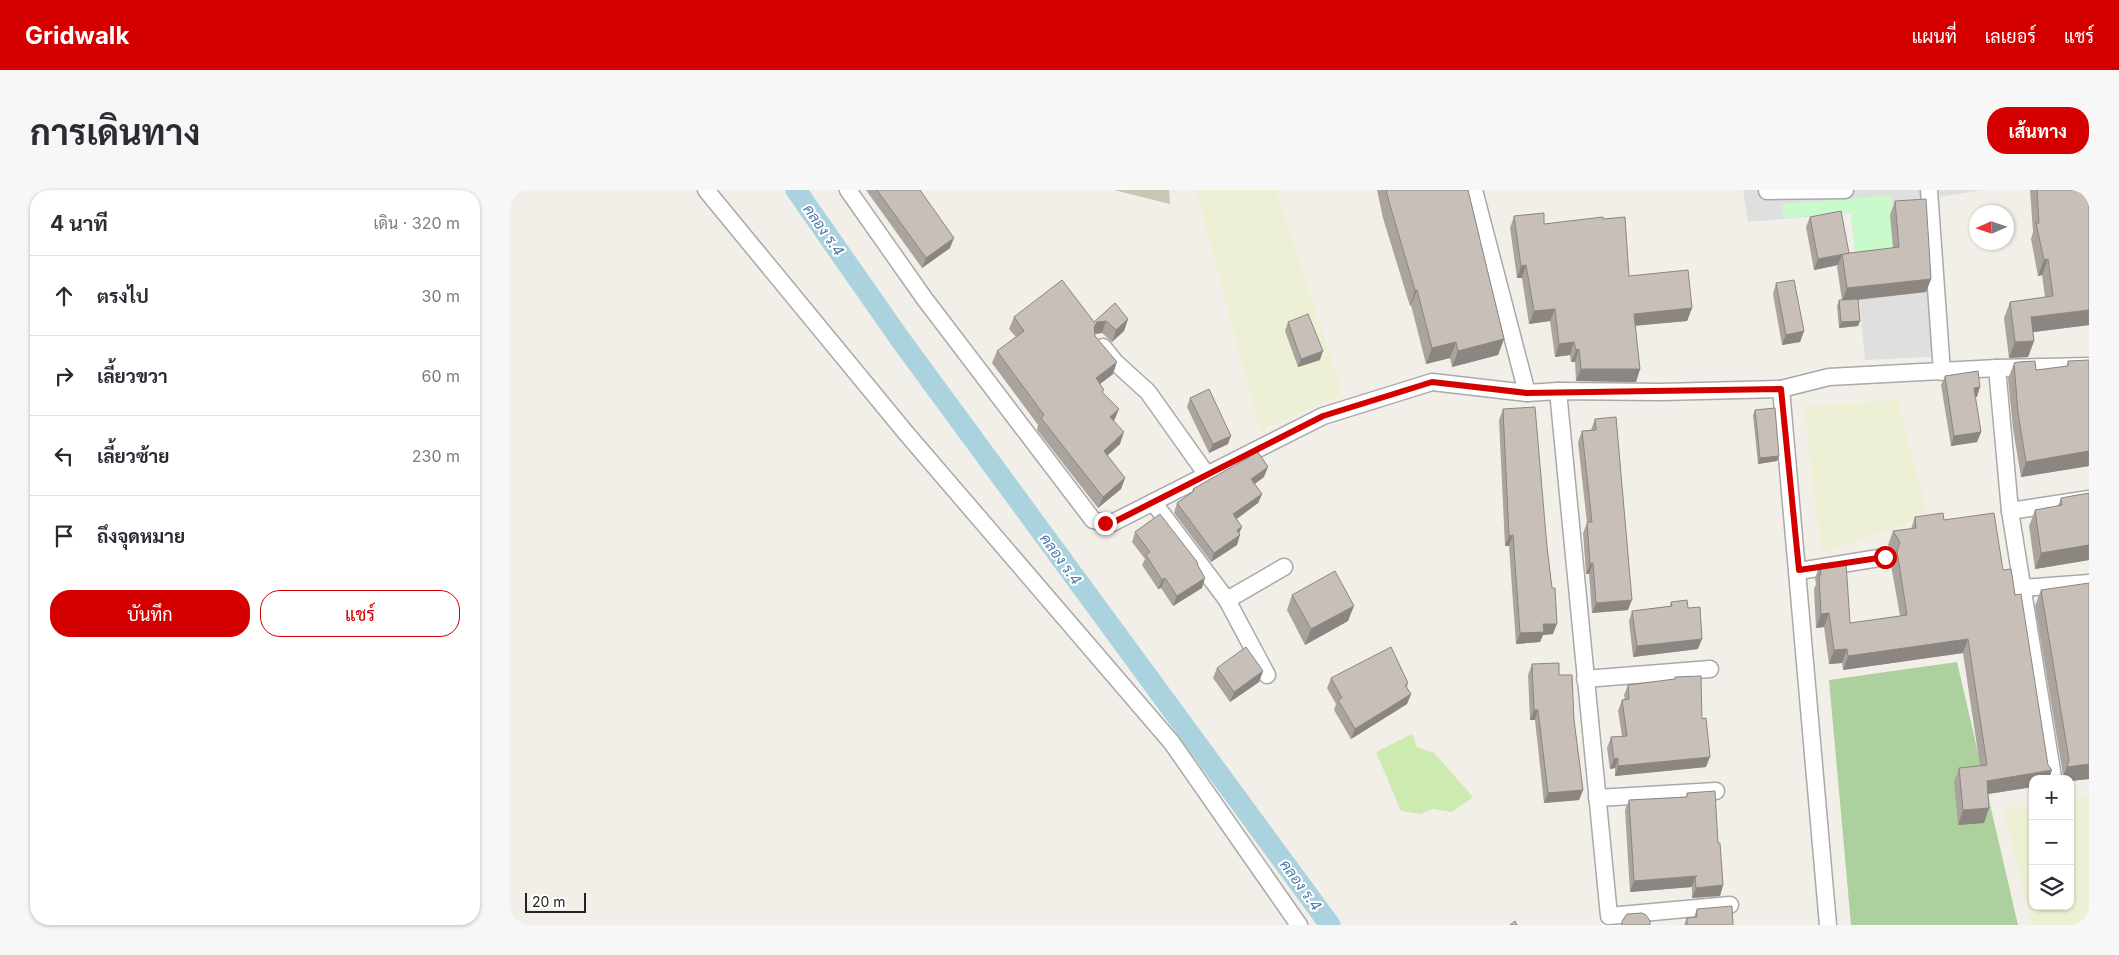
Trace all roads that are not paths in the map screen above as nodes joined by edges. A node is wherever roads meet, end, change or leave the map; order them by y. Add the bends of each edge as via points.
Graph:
1 (706, 190) edge
2 (848, 190) edge
3 (1474, 190) edge
4 (1845, 190) edge
5 (1929, 190) edge
6 (1767, 191) edge
7 (1099, 342) edge
8 (2089, 366) edge
9 (1997, 368) junction
10 (1942, 372) junction
11 (1781, 389) junction
12 (1558, 391) junction
13 (1527, 393) junction
14 (1207, 475) junction
15 (2089, 499) edge
16 (1153, 502) junction
17 (2010, 511) junction
18 (1885, 557) dead end
19 (1284, 567) dead end
20 (1799, 570) junction
21 (2089, 583) edge
22 (2022, 588) junction
23 (1227, 600) junction
24 (1710, 669) dead end
25 (1267, 675) dead end
26 (1586, 679) junction
27 (2053, 775) edge
28 (1716, 791) edge
29 (1597, 798) junction
30 (1730, 905) edge
31 (1299, 925) edge
32 (1828, 925) edge

1 - 31 street via 906,433 1172,742
2 - 16 street via 924,298 1093,520 1112,523
3 - 13 street
4 - 6 street
5 - 10 street
7 - 14 street via 1115,362 1148,392
8 - 9 street
9 - 10 street
9 - 17 street
10 - 11 street via 1828,377
11 - 12 street
11 - 20 street
12 - 13 street
12 - 26 street
13 - 14 street via 1432,382 1323,416
14 - 16 street
15 - 17 street
16 - 23 street
17 - 22 street
18 - 20 street
19 - 23 street
20 - 32 street
21 - 22 street
22 - 27 street
23 - 25 street
24 - 26 street
26 - 29 street
28 - 29 street
29 - 30 street via 1609,916

